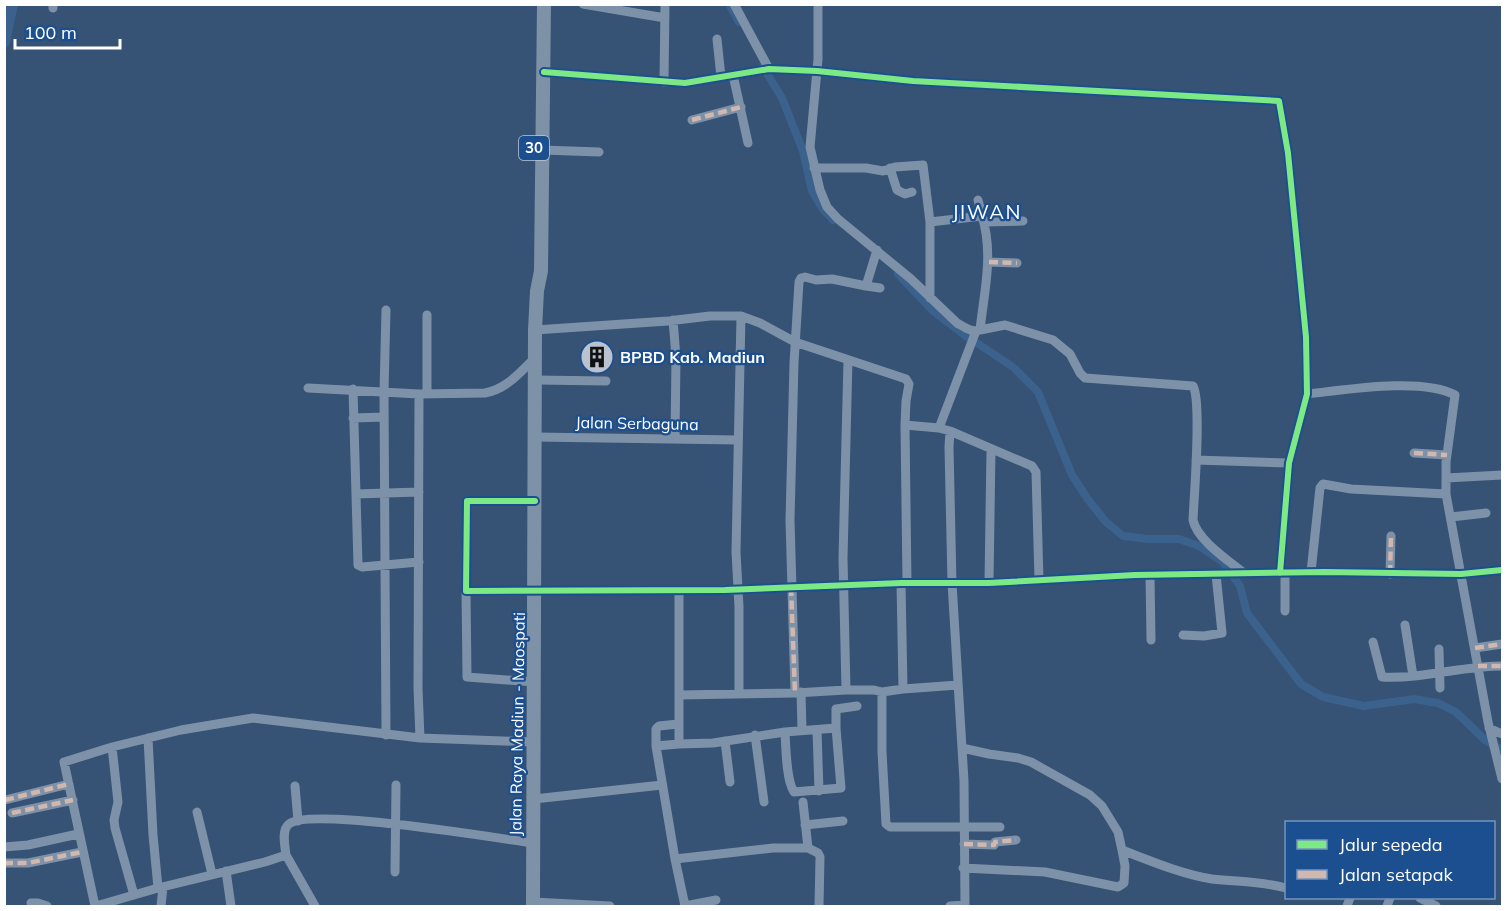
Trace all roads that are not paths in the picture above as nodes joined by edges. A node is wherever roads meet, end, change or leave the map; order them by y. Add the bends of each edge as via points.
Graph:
1 (535, 4) edge
2 (544, 4) edge
3 (583, 4) edge
4 (665, 4) edge
5 (734, 4) edge
6 (818, 4) edge
7 (624, 8) edge
8 (665, 18) junction
9 (717, 39) dead end
10 (768, 69) junction
11 (817, 71) junction
12 (544, 72) junction
13 (733, 75) junction
14 (721, 77) junction
15 (664, 82) junction
16 (741, 107) junction
17 (692, 120) dead end
18 (748, 142) dead end
19 (543, 150) junction
20 (599, 152) dead end
21 (814, 168) junction
22 (890, 168) junction
23 (912, 192) dead end
24 (538, 193) junction
25 (978, 200) dead end
26 (983, 219) junction
27 (1023, 221) dead end
28 (930, 222) junction
29 (876, 253) junction
30 (989, 262) junction
31 (1017, 263) dead end
32 (866, 286) junction
33 (880, 288) dead end
34 (930, 298) junction
35 (386, 310) dead end
36 (427, 315) dead end
37 (741, 316) junction
38 (673, 320) junction
39 (535, 330) junction
40 (978, 331) junction
41 (795, 342) junction
42 (535, 358) junction
43 (848, 360) junction
44 (536, 380) junction
45 (606, 381) dead end
46 (308, 388) dead end
47 (352, 389) junction
48 (384, 392) junction
49 (423, 394) junction
50 (1307, 394) junction
51 (384, 417) junction
52 (353, 418) junction
53 (905, 425) junction
54 (939, 428) junction
55 (950, 431) junction
56 (535, 437) junction
57 (675, 438) junction
58 (738, 440) junction
59 (991, 449) junction
60 (1414, 453) dead end
61 (1447, 455) junction
62 (1196, 460) junction
63 (1289, 463) junction
64 (1503, 475) edge
65 (1446, 478) junction
66 (419, 492) junction
67 (386, 493) junction
68 (356, 494) junction
69 (1446, 494) junction
70 (535, 501) junction
71 (1486, 513) dead end
72 (1450, 517) junction
73 (1391, 536) dead end
74 (419, 562) junction
75 (386, 564) junction
76 (1503, 570) edge
77 (1311, 572) junction
78 (1218, 573) junction
79 (1239, 573) junction
80 (1283, 573) junction
81 (1390, 574) junction
82 (1461, 574) junction
83 (1150, 575) junction
84 (1039, 580) junction
85 (904, 582) junction
86 (952, 583) junction
87 (989, 583) junction
88 (844, 584) junction
89 (791, 587) junction
90 (737, 588) junction
91 (679, 590) junction
92 (466, 591) junction
93 (535, 591) junction
94 (1284, 611) dead end
95 (1405, 625) dead end
96 (1183, 635) dead end
97 (1151, 640) dead end
98 (1373, 642) dead end
99 (1503, 644) edge
100 (1475, 648) junction
101 (1439, 649) dead end
102 (1478, 666) junction
103 (1503, 666) edge
104 (1440, 673) junction
105 (1413, 676) junction
106 (534, 682) junction
107 (958, 686) junction
108 (1440, 688) dead end
109 (903, 689) junction
110 (846, 690) junction
111 (882, 692) junction
112 (798, 693) junction
113 (739, 694) junction
114 (679, 695) junction
115 (857, 706) dead end
116 (678, 724) junction
117 (836, 728) junction
118 (802, 730) junction
119 (817, 730) junction
120 (785, 732) junction
121 (1491, 733) junction
122 (1503, 734) edge
123 (386, 735) junction
124 (755, 735) junction
125 (148, 738) junction
126 (420, 738) junction
127 (725, 741) junction
128 (533, 742) junction
129 (680, 744) junction
130 (656, 746) junction
131 (112, 747) junction
132 (962, 748) junction
133 (1503, 779) edge
134 (730, 782) dead end
135 (69, 784) junction
136 (396, 785) dead end
137 (662, 785) junction
138 (295, 786) dead end
139 (819, 790) junction
140 (534, 799) junction
141 (5, 800) edge
142 (73, 800) junction
143 (764, 802) dead end
144 (803, 802) dead end
145 (197, 812) dead end
146 (12, 813) dead end
147 (298, 821) junction
148 (843, 821) dead end
149 (397, 824) junction
150 (805, 825) junction
151 (964, 827) junction
152 (1000, 827) dead end
153 (78, 834) junction
154 (1016, 840) dead end
155 (532, 843) junction
156 (964, 844) junction
157 (4, 847) edge
158 (808, 848) junction
159 (1122, 850) junction
160 (82, 852) junction
161 (286, 855) junction
162 (675, 859) junction
163 (4, 863) edge
164 (963, 868) junction
165 (226, 871) junction
166 (395, 872) dead end
167 (212, 874) junction
168 (160, 887) junction
169 (1285, 888) edge
170 (134, 895) junction
171 (716, 900) dead end
172 (31, 903) dead end
173 (533, 904) edge
174 (312, 905) edge
175 (47, 906) edge
176 (95, 906) edge
177 (161, 906) edge
178 (231, 906) edge
179 (610, 906) edge
180 (685, 906) edge
181 (819, 906) edge
182 (950, 906) edge
183 (965, 906) edge

1 - 24 highway, Jalan Raya Madiun - Maospati / 30
2 - 12 highway, Jalan Raya Madiun - Maospati / 30
3 - 7 street
4 - 8 street
5 - 10 street
6 - 11 street
7 - 8 street
8 - 15 street
9 - 14 street
10 - 11 street
10 - 13 street
11 - 21 street via 810,140
11 - 50 street via 913,81 1279,101 1306,337
12 - 15 street
12 - 19 highway, Jalan Raya Madiun - Maospati / 30
13 - 14 street
13 - 16 street
14 - 15 street
16 - 17 street
16 - 18 street
19 - 20 street
19 - 24 highway, Jalan Raya Madiun - Maospati / 30
21 - 22 street
21 - 29 street via 827,207
22 - 23 street via 897,190
22 - 28 street via 923,165
24 - 39 highway, Jalan Raya Madiun - Maospati / 30 via 533,271 537,291
25 - 26 street
26 - 27 street
26 - 28 street
26 - 30 street
28 - 34 street
29 - 32 street
29 - 34 street
30 - 31 street
30 - 40 street
32 - 33 street
32 - 41 street via 801,278
34 - 40 street via 957,322
35 - 48 street
36 - 49 street
37 - 38 street
37 - 41 street
37 - 58 street
38 - 39 street
38 - 57 street
39 - 42 highway, Jalan Raya Madiun - Maospati / 30
40 - 54 street
40 - 62 street via 1005,325 1053,340 1070,354 1085,378 1193,386
41 - 43 street
41 - 89 street
42 - 44 highway, Jalan Raya Madiun - Maospati / 30
42 - 49 street via 495,391
43 - 53 street via 906,379 909,384
43 - 88 street
44 - 45 street
44 - 56 highway, Jalan Raya Madiun - Maospati / 30
46 - 47 street
47 - 48 street
47 - 52 street
48 - 49 street
48 - 51 street
49 - 66 street
50 - 61 street via 1401,385 1454,394
50 - 63 street
51 - 52 street
51 - 67 street
52 - 68 street
53 - 54 street
53 - 85 street
54 - 55 street
55 - 59 street
55 - 86 street
56 - 57 street, Jalan Serbaguna
56 - 70 highway, Jalan Raya Madiun - Maospati / 30
57 - 58 street, Jalan Serbaguna
58 - 90 street
59 - 84 street via 1032,466 1036,472
59 - 87 street
60 - 61 street
61 - 65 street
62 - 63 street
62 - 79 street via 1194,526
63 - 80 street
64 - 65 street
65 - 69 street
66 - 67 street
66 - 74 street
67 - 68 street
67 - 75 street
68 - 75 street via 358,565
69 - 72 street
69 - 77 street via 1323,484
70 - 92 street via 467,501
70 - 93 highway, Jalan Raya Madiun - Maospati / 30
71 - 72 street
72 - 82 street
73 - 81 street
74 - 75 street
74 - 126 street
75 - 123 street
76 - 82 street
77 - 80 street
77 - 81 street
78 - 79 street
78 - 83 street
78 - 96 street via 1222,633
79 - 80 street
80 - 94 street
81 - 82 street
82 - 100 street
83 - 84 street
83 - 97 street
84 - 87 street
85 - 86 street
85 - 88 street
85 - 109 street
86 - 87 street
86 - 107 street
88 - 89 street
88 - 110 street
89 - 90 street
89 - 112 street
90 - 91 street
90 - 113 street
91 - 93 street
91 - 114 street
92 - 93 street
92 - 106 street via 467,677
93 - 106 highway, Jalan Raya Madiun - Maospati / 30
95 - 105 street
98 - 105 street via 1381,676
99 - 100 street
100 - 102 street
101 - 104 street
102 - 103 street
102 - 104 street
102 - 121 street
104 - 105 street
104 - 108 street
106 - 128 highway, Jalan Raya Madiun - Maospati / 30
107 - 109 street
107 - 132 street
109 - 111 street
110 - 111 street
110 - 112 street
111 - 151 street via 886,824
112 - 113 street
112 - 118 street
113 - 114 street
114 - 116 street
115 - 117 street via 836,709
116 - 129 street
116 - 130 street via 659,726
117 - 119 street
117 - 139 street via 841,788
118 - 119 street
118 - 120 street
119 - 139 street
120 - 124 street
120 - 139 street via 792,791
121 - 122 street
121 - 133 street
123 - 125 street via 253,718
123 - 126 street
124 - 127 street
124 - 143 street
125 - 131 street
125 - 168 street
126 - 128 street
127 - 129 street
127 - 134 street
128 - 140 highway, Jalan Raya Madiun - Maospati / 30
129 - 130 street
130 - 137 street
131 - 135 street via 64,762
131 - 170 street via 118,802 115,828
132 - 151 street
132 - 159 street via 1031,762 1090,795 1118,832
135 - 141 street
135 - 142 street
136 - 149 street
137 - 140 street
137 - 162 street
138 - 147 street
140 - 155 highway, Jalan Raya Madiun - Maospati / 30
142 - 146 street
142 - 153 street
144 - 150 street
145 - 167 street
147 - 149 street via 350,819
147 - 161 street via 291,822 285,830
148 - 150 street
149 - 155 street
149 - 166 street
150 - 158 street
151 - 152 street
151 - 156 street
153 - 157 street
153 - 160 street
154 - 156 street via 994,845
155 - 173 highway, Jalan Raya Madiun - Maospati / 30
156 - 164 street
158 - 162 street
158 - 181 street via 820,857
159 - 164 street via 1124,883 1118,887 1045,872
159 - 169 street via 1212,879
160 - 163 street via 28,863
160 - 176 street
161 - 165 street
161 - 174 street
162 - 180 street
164 - 183 street
165 - 167 street
165 - 178 street
167 - 168 street
168 - 170 street
168 - 177 street
170 - 176 street
171 - 180 street
172 - 175 street
173 - 179 street
182 - 183 street

